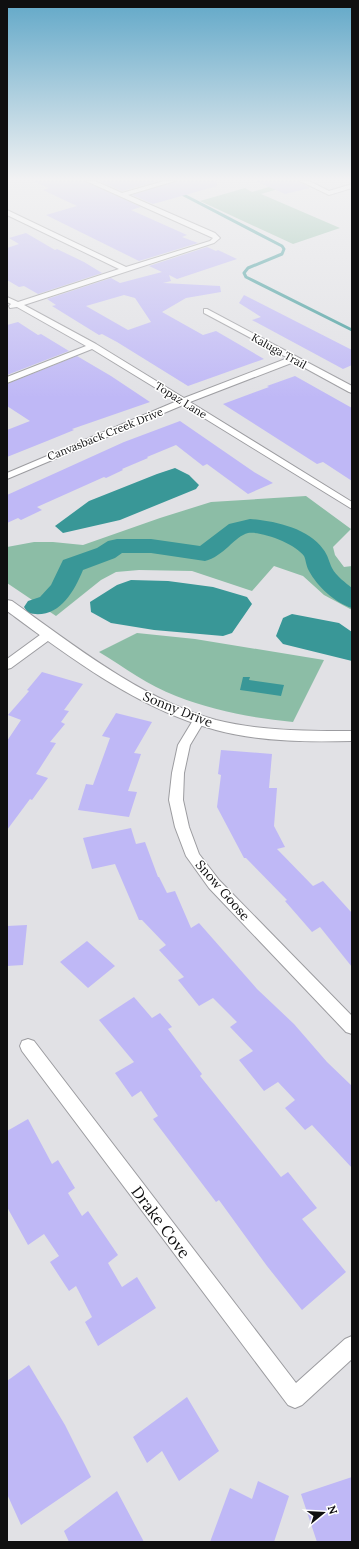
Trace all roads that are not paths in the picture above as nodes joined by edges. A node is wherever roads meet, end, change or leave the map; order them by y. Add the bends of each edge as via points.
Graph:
1 (92, 253) edge
2 (177, 253) edge
3 (126, 270) junction
4 (7, 299) edge
5 (17, 304) junction
6 (7, 307) edge
7 (207, 311) dead end
8 (92, 346) junction
9 (293, 359) junction
10 (7, 380) edge
11 (352, 390) edge
12 (183, 402) junction
13 (7, 476) edge
14 (352, 506) edge
15 (7, 604) edge
16 (48, 635) junction
17 (7, 665) edge
18 (198, 720) junction
19 (352, 736) edge
20 (352, 1027) edge
21 (28, 1046) dead end
22 (352, 1346) edge

1 - 3 street
2 - 3 street
3 - 5 street
4 - 5 street, Topaz Lane
5 - 6 street
5 - 8 street, Topaz Lane
7 - 9 street, Kaluga Trail
8 - 10 street
8 - 12 street, Topaz Lane
9 - 11 street, Kaluga Trail
9 - 12 street, Canvasback Creek Drive
12 - 13 street, Canvasback Creek Drive
12 - 14 street, Topaz Lane
15 - 16 street, Sonny Drive
16 - 17 street
16 - 18 street, Sonny Drive via 147,699
18 - 19 street, Sonny Drive via 283,736
18 - 20 street, Snow Goose via 184,745 176,800 182,827 193,856 214,884
21 - 22 street, Drake Cove via 295,1398

